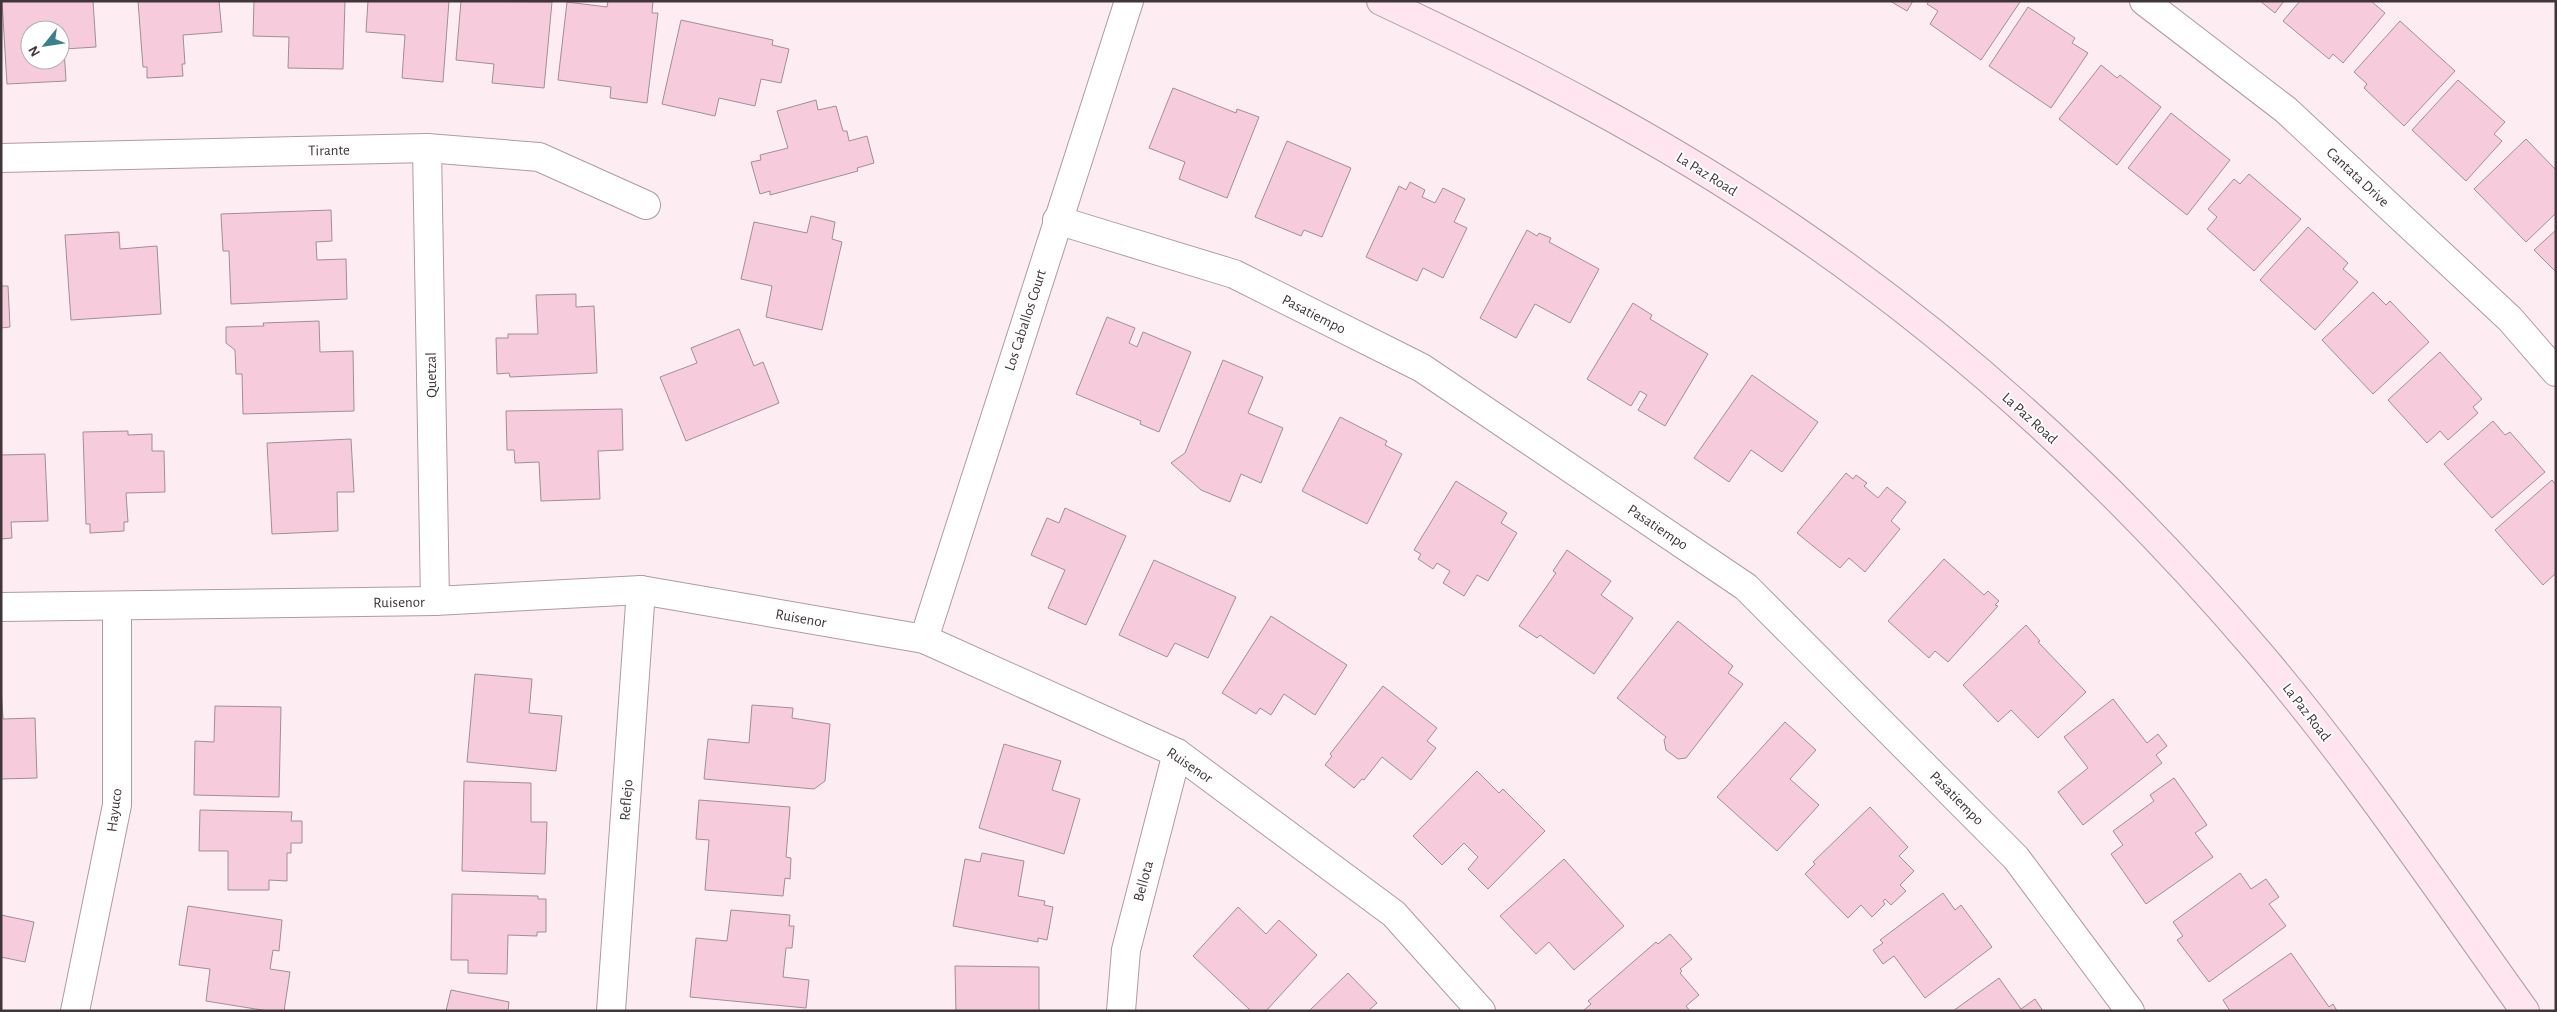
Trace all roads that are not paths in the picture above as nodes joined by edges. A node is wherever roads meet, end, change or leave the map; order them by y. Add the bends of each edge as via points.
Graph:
1 (1129, 1) edge
2 (1380, 1) edge
3 (2144, 1) edge
4 (427, 148) junction
5 (1, 158) edge
6 (646, 205) dead end
7 (1057, 220) junction
8 (2556, 372) edge
9 (641, 590) junction
10 (435, 601) junction
11 (117, 606) junction
12 (1, 607) edge
13 (924, 639) junction
14 (1177, 753) junction
15 (75, 1011) edge
16 (611, 1011) edge
17 (1121, 1011) edge
18 (1481, 1011) edge
19 (2130, 1011) edge
20 (2524, 1011) edge

1 - 7 street, Los Caballos Court
2 - 20 main road, La Paz Road via 1509,61 1601,110 1723,183 1837,260 1948,346 2019,407 2154,536 2262,657 2391,823
3 - 8 street, Cantata Drive via 2286,110 2510,319
4 - 5 street, Tirante
4 - 6 street, Tirante via 539,157
4 - 10 street, Quetzal
7 - 13 street, Los Caballos Court
7 - 19 street, Pasatiempo via 1234,274 1422,368 1746,587 2016,858
9 - 10 street, Ruisenor
9 - 13 street, Ruisenor
9 - 16 street, Reflejo
10 - 11 street, Ruisenor
11 - 12 street, Ruisenor
11 - 15 street, Hayuco via 117,806
13 - 14 street, Ruisenor
14 - 17 street, Bellota via 1126,950
14 - 18 street, Ruisenor via 1394,914

